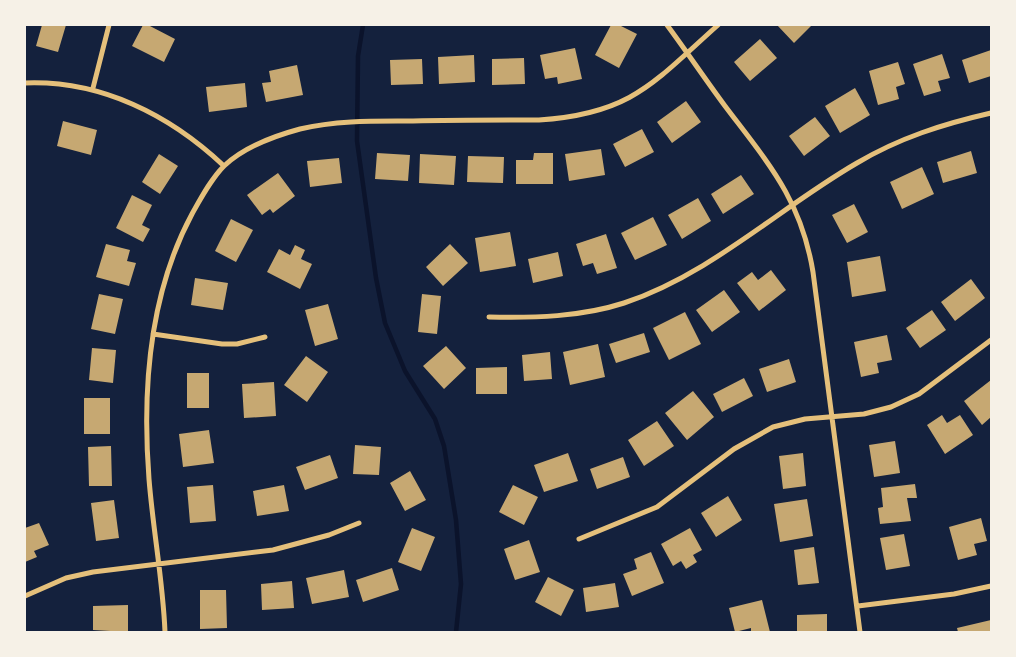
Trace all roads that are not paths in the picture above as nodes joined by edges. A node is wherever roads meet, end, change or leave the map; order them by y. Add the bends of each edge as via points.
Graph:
1 (109, 25) edge
2 (667, 25) edge
3 (718, 25) edge
4 (687, 53) junction
5 (25, 83) edge
6 (93, 88) junction
7 (991, 113) edge
8 (224, 166) junction
9 (794, 204) junction
10 (489, 317) dead end
11 (153, 334) junction
12 (265, 337) dead end
13 (991, 340) edge
14 (831, 417) junction
15 (359, 523) dead end
16 (579, 539) dead end
17 (159, 563) junction
18 (991, 586) edge
19 (25, 596) edge
20 (858, 606) junction
21 (165, 632) edge
22 (860, 632) edge

1 - 6 street
2 - 4 street
3 - 4 street
4 - 8 street via 651,86 601,111 539,120 342,122 300,129 268,140
4 - 9 street
5 - 6 street
6 - 8 street via 162,119 201,145
7 - 9 street via 900,140 856,163
8 - 11 street via 197,204 175,250
9 - 10 street via 708,262 640,298 575,314
9 - 14 street via 810,254
11 - 12 street via 222,344
11 - 17 street via 147,420 149,479
13 - 14 street via 906,401 864,414
14 - 16 street via 788,422 755,435 657,507
14 - 20 street
15 - 17 street via 291,547
17 - 19 street via 66,578
17 - 21 street
18 - 20 street
20 - 22 street

